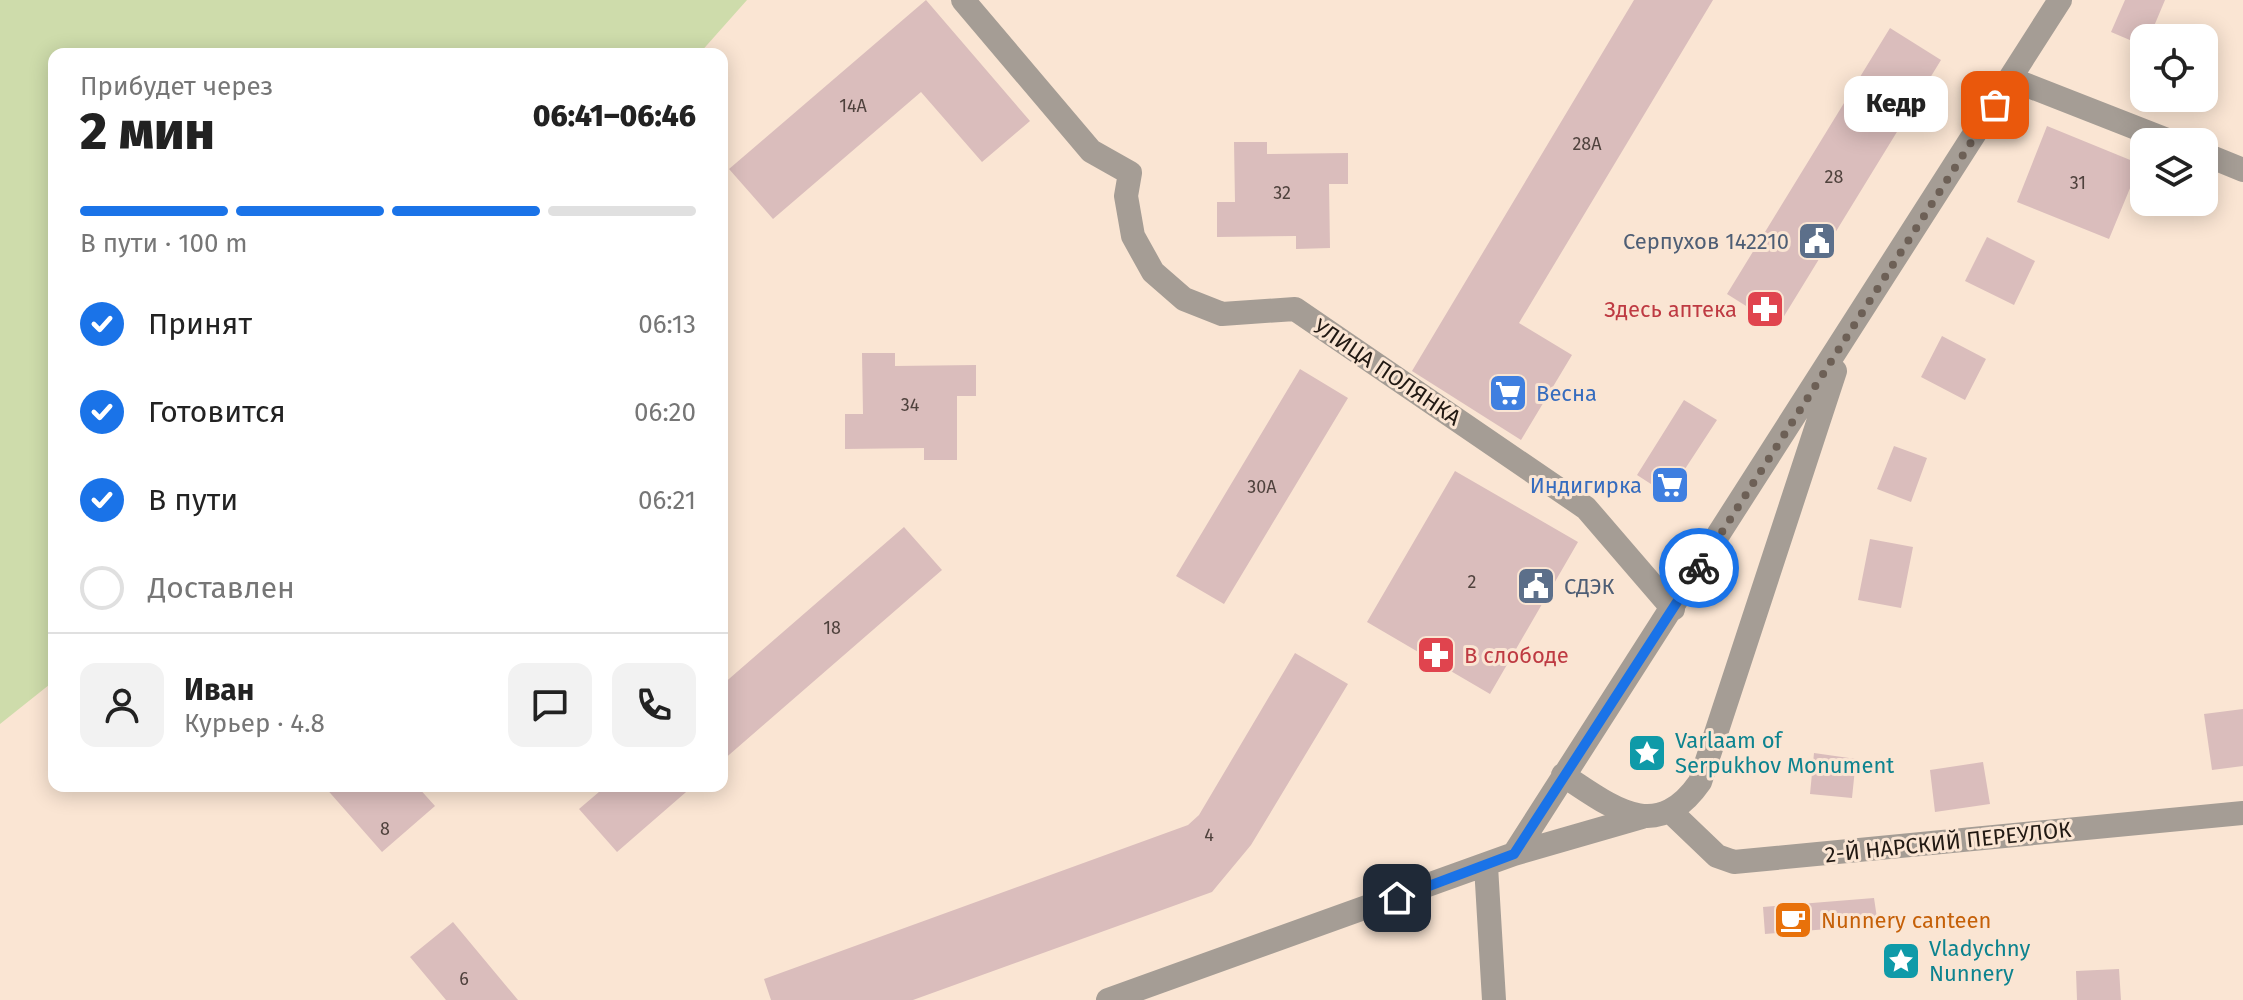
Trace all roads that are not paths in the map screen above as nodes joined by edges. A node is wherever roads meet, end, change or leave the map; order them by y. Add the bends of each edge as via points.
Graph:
1 (963, 0) edge
2 (2060, 0) edge
3 (2011, 79) junction
4 (2136, 128) edge
5 (2218, 160) edge
6 (2243, 170) edge
7 (1847, 335) junction
8 (1673, 609) junction
9 (1563, 775) junction
10 (1671, 812) junction
11 (2243, 813) edge
12 (1642, 817) junction
13 (1514, 854) junction
14 (1486, 866) junction
15 (1108, 1000) edge
16 (1494, 1000) edge

1 - 8 street, УЛИЦА ПОЛЯНКА via 1091,151 1130,173 1126,196 1133,236 1153,272 1184,299 1222,314 1295,309 1586,508
2 - 3 street
3 - 4 street
3 - 7 street
5 - 6 street
7 - 8 street
7 - 10 street via 1700,782
8 - 9 street
9 - 12 street via 1613,808
9 - 13 street
10 - 11 street, 2-Й НАРСКИЙ ПЕРЕУЛОК via 1717,856 1734,862
10 - 12 street
12 - 13 street
13 - 14 street
14 - 15 street
14 - 16 street

